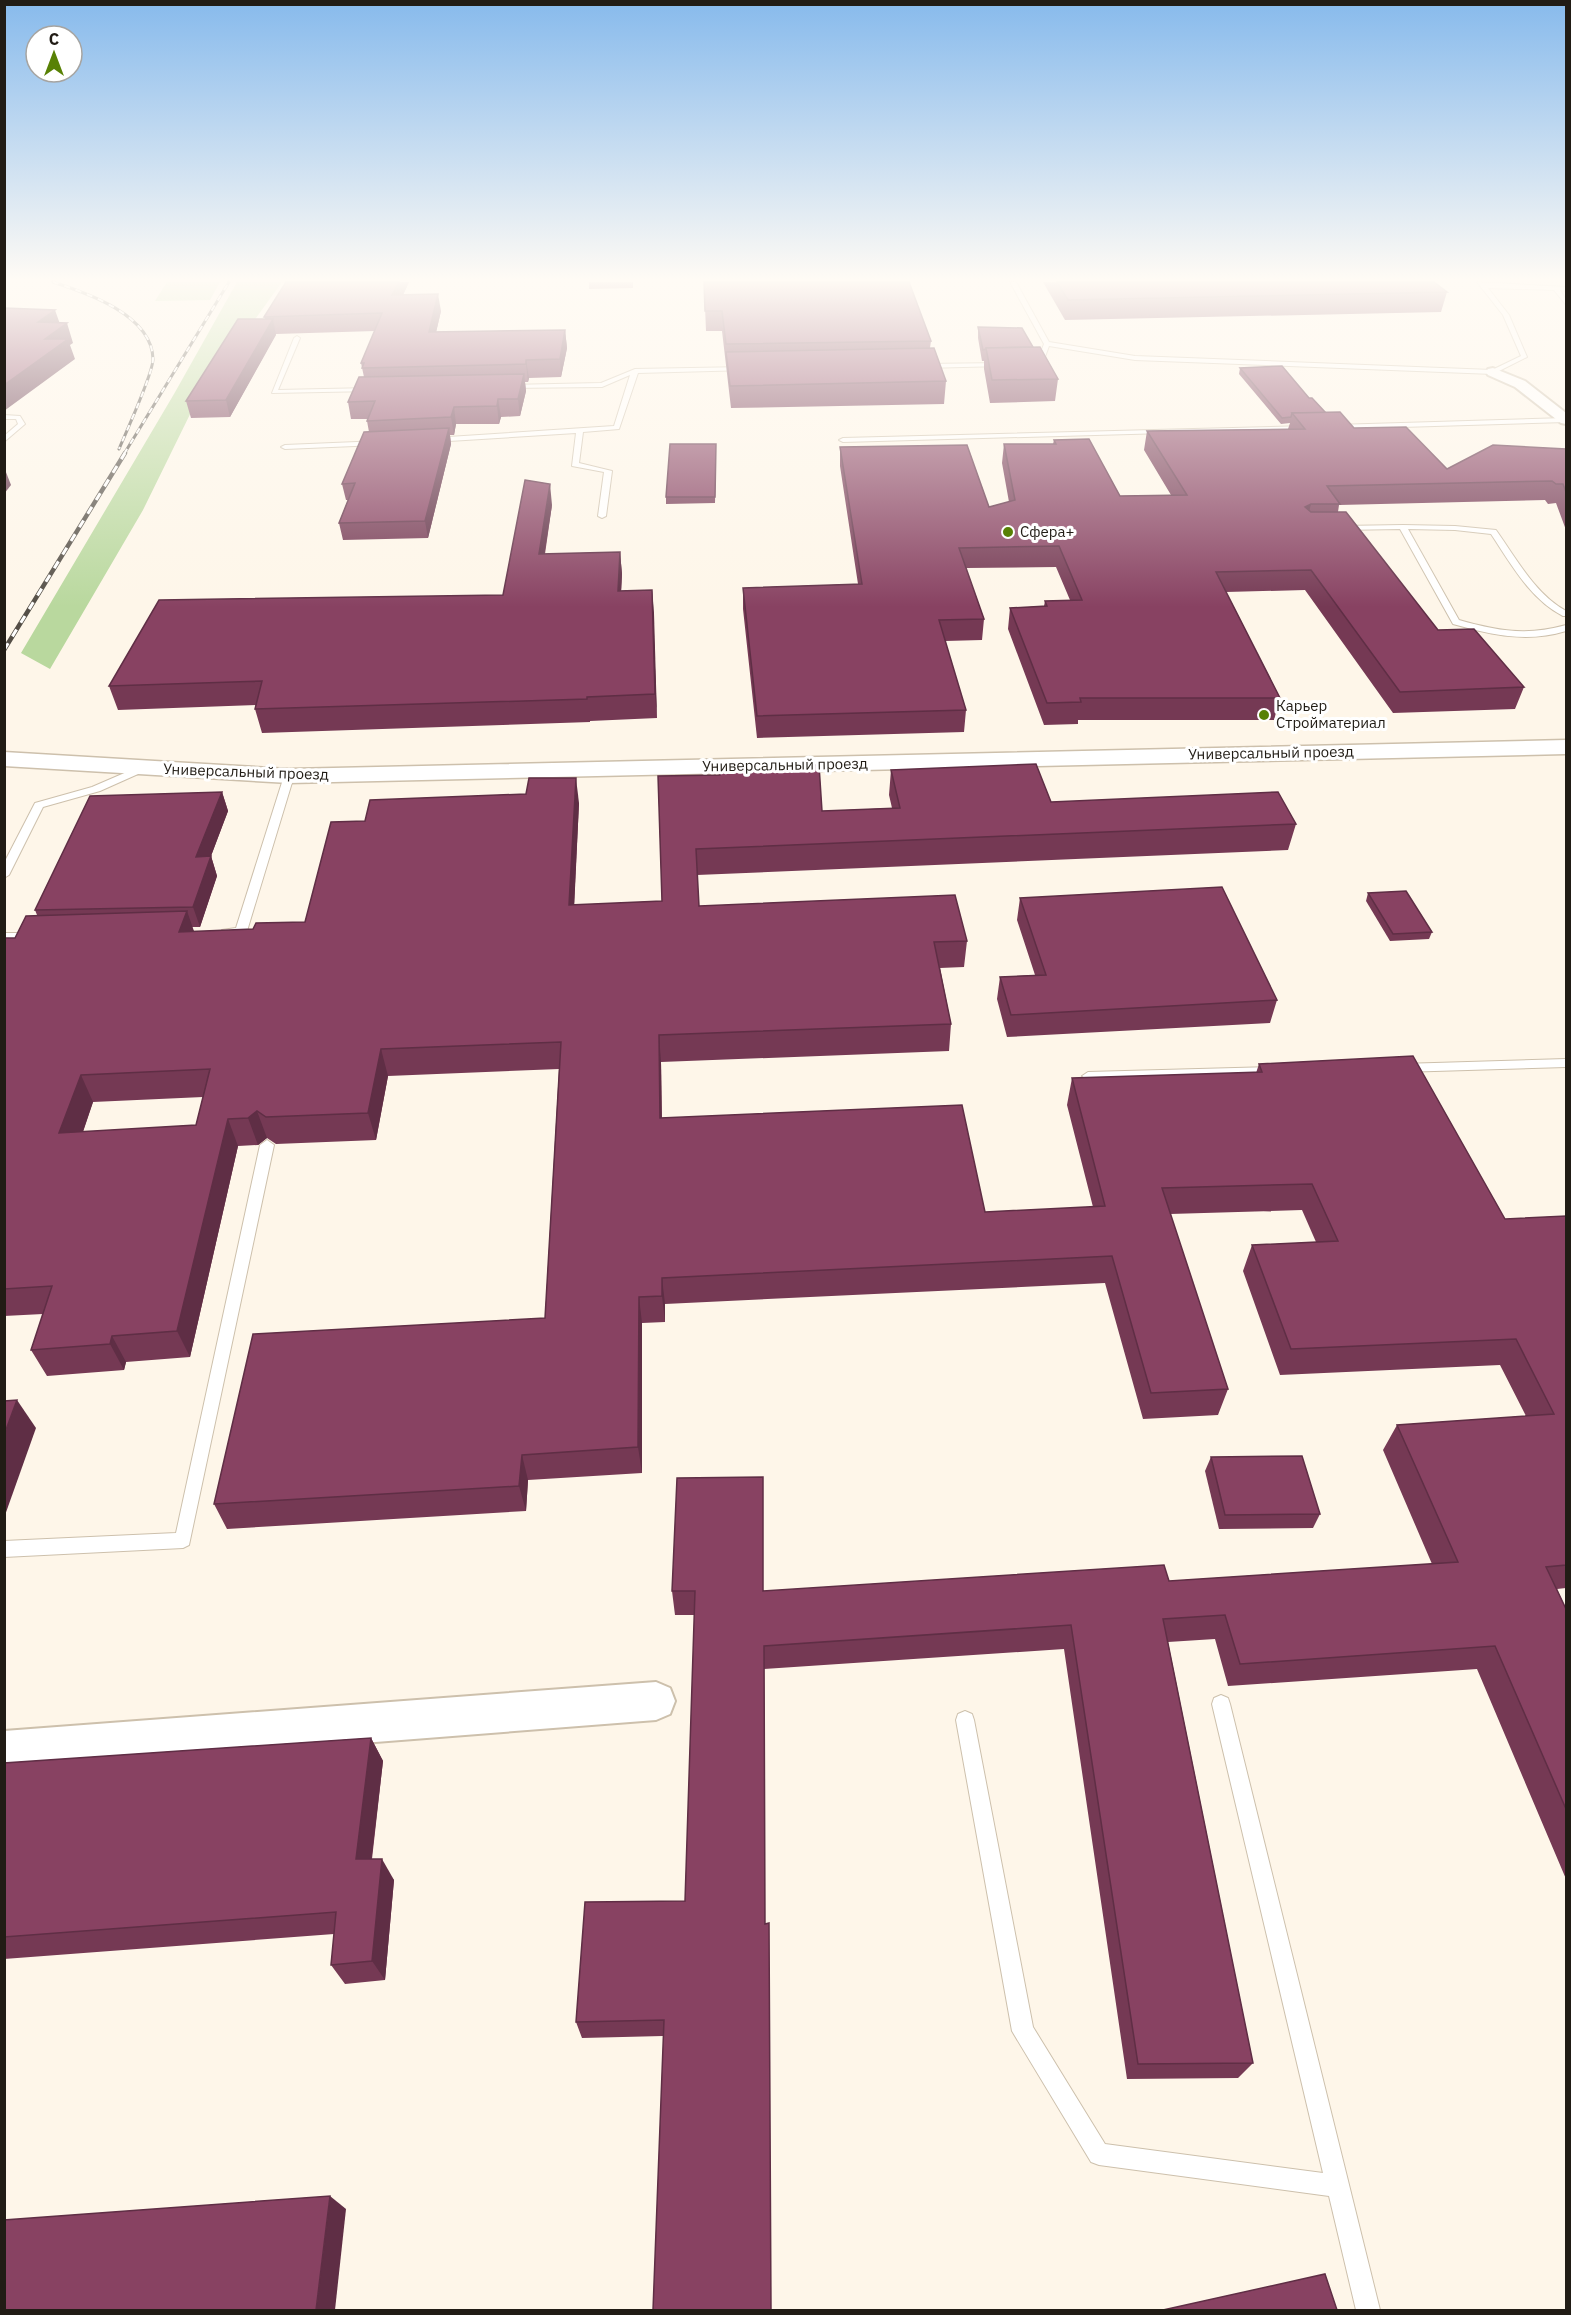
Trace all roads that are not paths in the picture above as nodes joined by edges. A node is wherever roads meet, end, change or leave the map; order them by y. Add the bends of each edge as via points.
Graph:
1 (275, 390) edge
2 (378, 390) edge
3 (629, 390) edge
4 (1528, 390) edge
5 (4, 417) edge
6 (1566, 420) edge
7 (1317, 427) edge
8 (1329, 427) edge
9 (580, 430) junction
10 (4, 440) edge
11 (843, 440) dead end
12 (426, 441) edge
13 (391, 442) edge
14 (285, 447) dead end
15 (602, 516) dead end
16 (1403, 527) junction
17 (1328, 528) edge
18 (1566, 614) edge
19 (1566, 628) edge
20 (1566, 747) edge
21 (4, 759) edge
22 (143, 768) junction
23 (289, 777) junction
24 (4, 875) edge
25 (217, 932) edge
26 (40, 936) edge
27 (4, 938) edge
28 (1566, 1064) edge
29 (1387, 1068) edge
30 (1291, 1070) edge
31 (1088, 1076) edge
32 (267, 1145) edge
33 (4, 1549) edge
34 (656, 1701) dead end
35 (1221, 1704) dead end
36 (964, 1720) dead end
37 (4, 1751) edge
38 (1338, 2186) junction
39 (1368, 2310) edge

1 - 2 lane
3 - 9 lane via 617,428
4 - 6 street
5 - 10 lane via 18,417 22,424
6 - 8 lane
7 - 11 lane
9 - 12 lane
9 - 15 lane via 575,464 608,471
13 - 14 lane
16 - 17 lane
16 - 18 lane via 1493,532 1542,598
16 - 19 lane via 1456,622 1503,635 1548,634
20 - 23 street, Универсальный проезд
21 - 22 street, Универсальный проезд
22 - 23 street, Универсальный проезд
22 - 24 lane via 96,789 39,805
23 - 25 lane via 241,931
26 - 27 lane
28 - 29 lane
30 - 31 lane
32 - 33 lane via 183,1540
34 - 37 street
35 - 38 lane
36 - 38 lane via 1023,2031 1099,2154
38 - 39 lane

